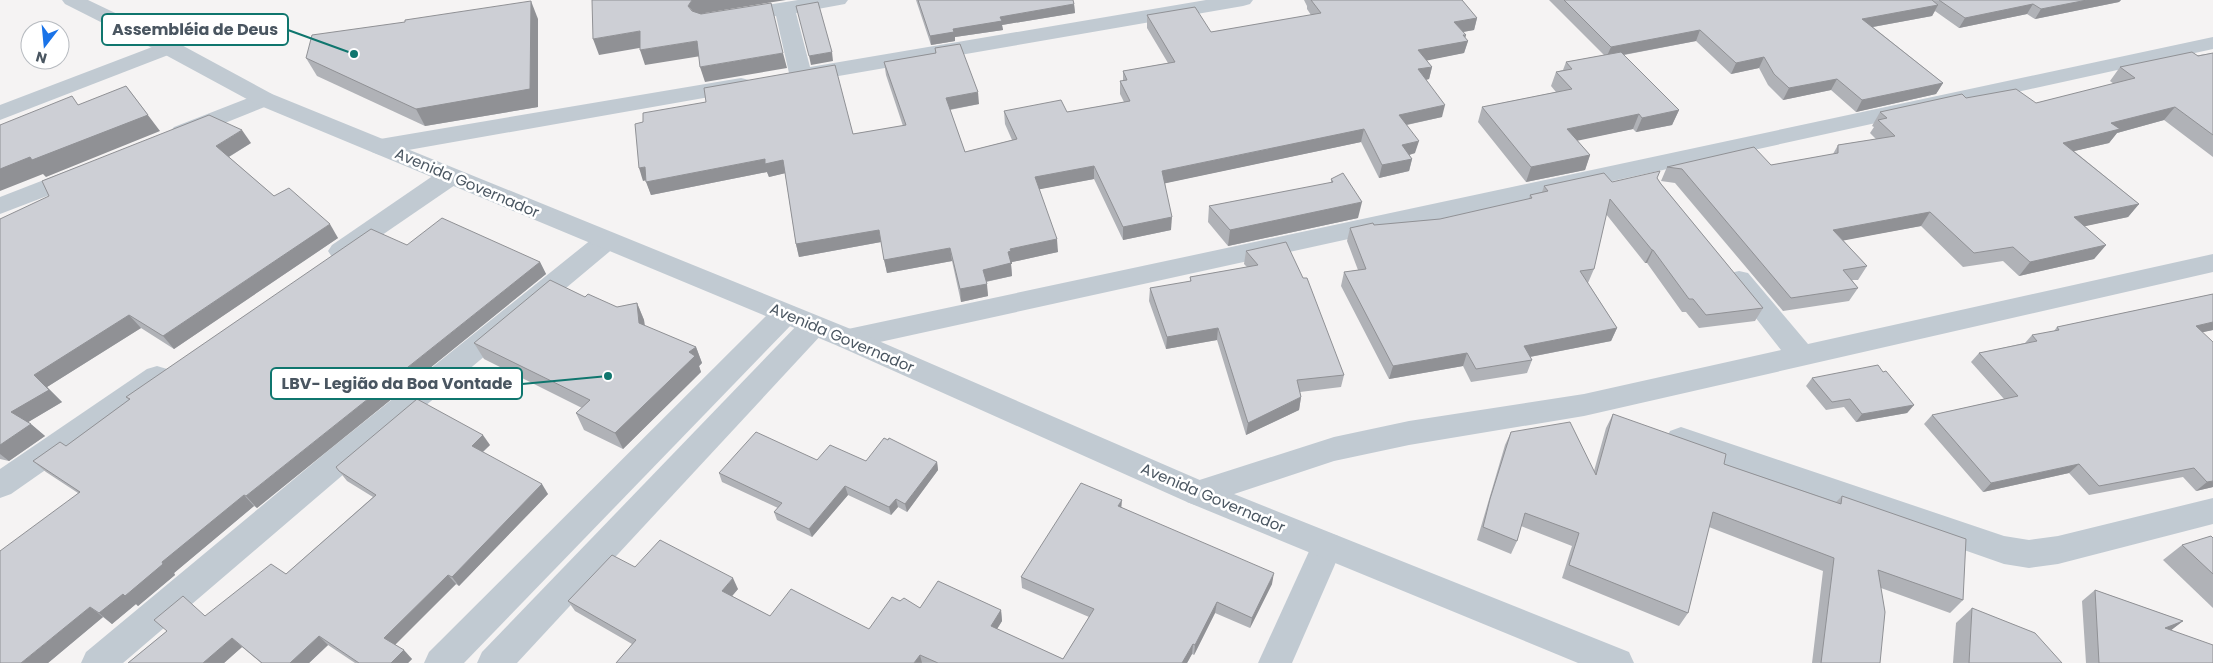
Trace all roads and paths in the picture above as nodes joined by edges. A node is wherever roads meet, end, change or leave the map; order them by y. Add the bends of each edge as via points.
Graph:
1 (72, 0) edge
2 (838, 0) edge
3 (1243, 0) edge
4 (784, 8) junction
5 (714, 19) edge
6 (2213, 43) edge
7 (168, 47) junction
8 (781, 79) junction
9 (264, 99) junction
10 (0, 113) edge
11 (164, 140) edge
12 (380, 146) junction
13 (100, 166) edge
14 (449, 177) junction
15 (0, 206) edge
16 (606, 241) junction
17 (1721, 258) edge
18 (2213, 263) edge
19 (318, 266) edge
20 (784, 314) junction
21 (814, 326) junction
22 (848, 338) junction
23 (1802, 356) junction
24 (180, 362) edge
25 (1584, 405) junction
26 (0, 485) edge
27 (1198, 493) junction
28 (2213, 510) edge
29 (1327, 546) junction
30 (98, 663) edge
31 (441, 663) edge
32 (494, 663) edge
33 (1275, 663) edge
34 (1617, 663) edge

1 - 7 street, Avenida Governador
2 - 4 street
3 - 8 street
4 - 5 street
4 - 8 street
6 - 22 street
7 - 9 street, Avenida Governador
7 - 10 street
8 - 12 street
9 - 11 street
9 - 12 street, Avenida Governador
12 - 14 street, Avenida Governador
13 - 15 street
14 - 16 street, Avenida Governador
14 - 19 street
16 - 20 street, Avenida Governador
16 - 30 street
17 - 23 street
18 - 23 street
20 - 21 street, Avenida Governador
20 - 31 street
21 - 22 street, Avenida Governador
21 - 32 street
22 - 27 street, Avenida Governador
23 - 25 street
24 - 26 street
25 - 27 street via 1409,433 1334,449
25 - 28 street via 2004,550 2029,554 2058,550
27 - 29 street, Avenida Governador
29 - 33 street
29 - 34 street, Avenida Governador

